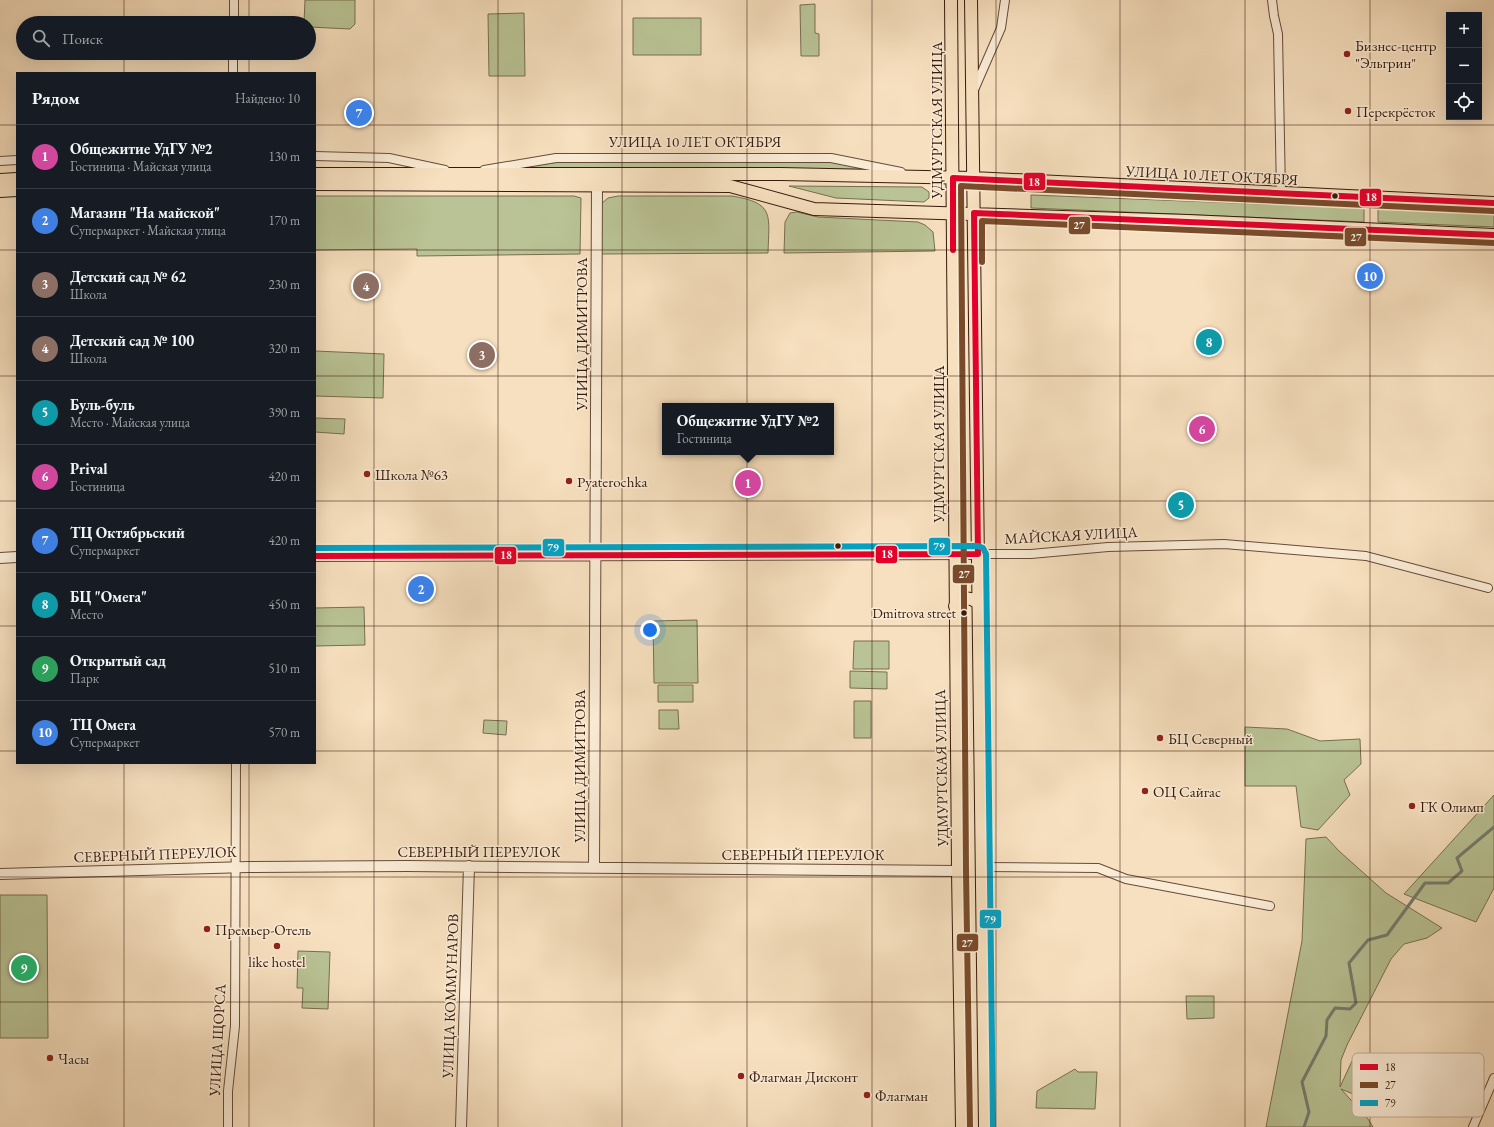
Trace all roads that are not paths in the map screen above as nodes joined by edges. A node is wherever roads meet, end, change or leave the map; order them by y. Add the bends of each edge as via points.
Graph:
1 (234, 0) edge
2 (951, 0) edge
3 (971, 0) edge
4 (1005, 0) edge
5 (1272, 0) edge
6 (234, 16) edge
7 (234, 60) edge
8 (233, 72) edge
9 (972, 94) junction
10 (316, 156) edge
11 (16, 160) edge
12 (0, 161) edge
13 (316, 174) edge
14 (459, 174) junction
15 (929, 178) junction
16 (953, 178) junction
17 (973, 178) junction
18 (16, 179) edge
19 (0, 180) edge
20 (597, 180) junction
21 (316, 184) edge
22 (16, 190) edge
23 (0, 191) edge
24 (1281, 194) junction
25 (1494, 203) edge
26 (952, 212) junction
27 (974, 213) junction
28 (1494, 235) edge
29 (955, 554) junction
30 (978, 554) junction
31 (595, 555) junction
32 (316, 556) edge
33 (16, 557) edge
34 (0, 558) edge
35 (1488, 588) dead end
36 (978, 604) junction
37 (956, 606) junction
38 (236, 764) edge
39 (469, 866) junction
40 (235, 867) junction
41 (594, 867) junction
42 (984, 867) junction
43 (958, 871) junction
44 (0, 874) edge
45 (1270, 906) dead end
46 (1494, 1078) edge
47 (1484, 1101) edge
48 (1477, 1117) edge
49 (228, 1127) edge
50 (461, 1127) edge
51 (962, 1127) edge
52 (986, 1127) edge
53 (1473, 1127) edge

1 - 6 street
2 - 16 main road, УДМУРТСКАЯ УЛИЦА
3 - 9 main road
4 - 9 street via 1001,28
5 - 24 street via 1278,34
7 - 8 street
9 - 17 main road
10 - 14 street, УЛИЦА 10 ЛЕТ ОКТЯБРЯ via 389,158
11 - 12 street
13 - 14 main road, УЛИЦА 10 ЛЕТ ОКТЯБРЯ
14 - 15 street, УЛИЦА 10 ЛЕТ ОКТЯБРЯ via 556,158 831,158
14 - 20 main road, УЛИЦА 10 ЛЕТ ОКТЯБРЯ
15 - 16 main road, УЛИЦА 10 ЛЕТ ОКТЯБРЯ
15 - 20 main road, УЛИЦА 10 ЛЕТ ОКТЯБРЯ via 781,174
16 - 17 main road, УЛИЦА 10 ЛЕТ ОКТЯБРЯ
16 - 26 main road, УДМУРТСКАЯ УЛИЦА
17 - 24 main road, УЛИЦА 10 ЛЕТ ОКТЯБРЯ
17 - 27 main road
18 - 19 main road
20 - 21 main road, УЛИЦА 10 ЛЕТ ОКТЯБРЯ
20 - 26 main road, УЛИЦА 10 ЛЕТ ОКТЯБРЯ via 730,186 814,209
20 - 31 street, УЛИЦА ДИМИТРОВА
22 - 23 main road
24 - 25 main road, УЛИЦА 10 ЛЕТ ОКТЯБРЯ
26 - 27 main road, УЛИЦА 10 ЛЕТ ОКТЯБРЯ
26 - 29 main road, УДМУРТСКАЯ УЛИЦА
27 - 28 main road, УЛИЦА 10 ЛЕТ ОКТЯБРЯ
27 - 30 main road
29 - 30 street, МАЙСКАЯ УЛИЦА
29 - 31 street, МАЙСКАЯ УЛИЦА
29 - 37 main road, УДМУРТСКАЯ УЛИЦА
30 - 35 street, МАЙСКАЯ УЛИЦА via 1031,554 1108,547 1224,544 1366,556
30 - 36 main road
31 - 32 street, МАЙСКАЯ УЛИЦА
31 - 41 street, УЛИЦА ДИМИТРОВА
33 - 34 street
36 - 37 main road via 973,598 967,598 961,599
36 - 42 main road
37 - 43 main road, УДМУРТСКАЯ УЛИЦА
38 - 40 street, УЛИЦА ЩОРСА
39 - 40 street, СЕВЕРНЫЙ ПЕРЕУЛОК
39 - 41 street, СЕВЕРНЫЙ ПЕРЕУЛОК
39 - 50 street, УЛИЦА КОММУНАРОВ
40 - 44 street, СЕВЕРНЫЙ ПЕРЕУЛОК
40 - 49 street, УЛИЦА ЩОРСА via 235,1026 228,1091
41 - 43 street, СЕВЕРНЫЙ ПЕРЕУЛОК
42 - 45 street via 1098,868 1126,879
42 - 52 main road
43 - 51 main road, УДМУРТСКАЯ УЛИЦА
46 - 47 street
48 - 53 street

